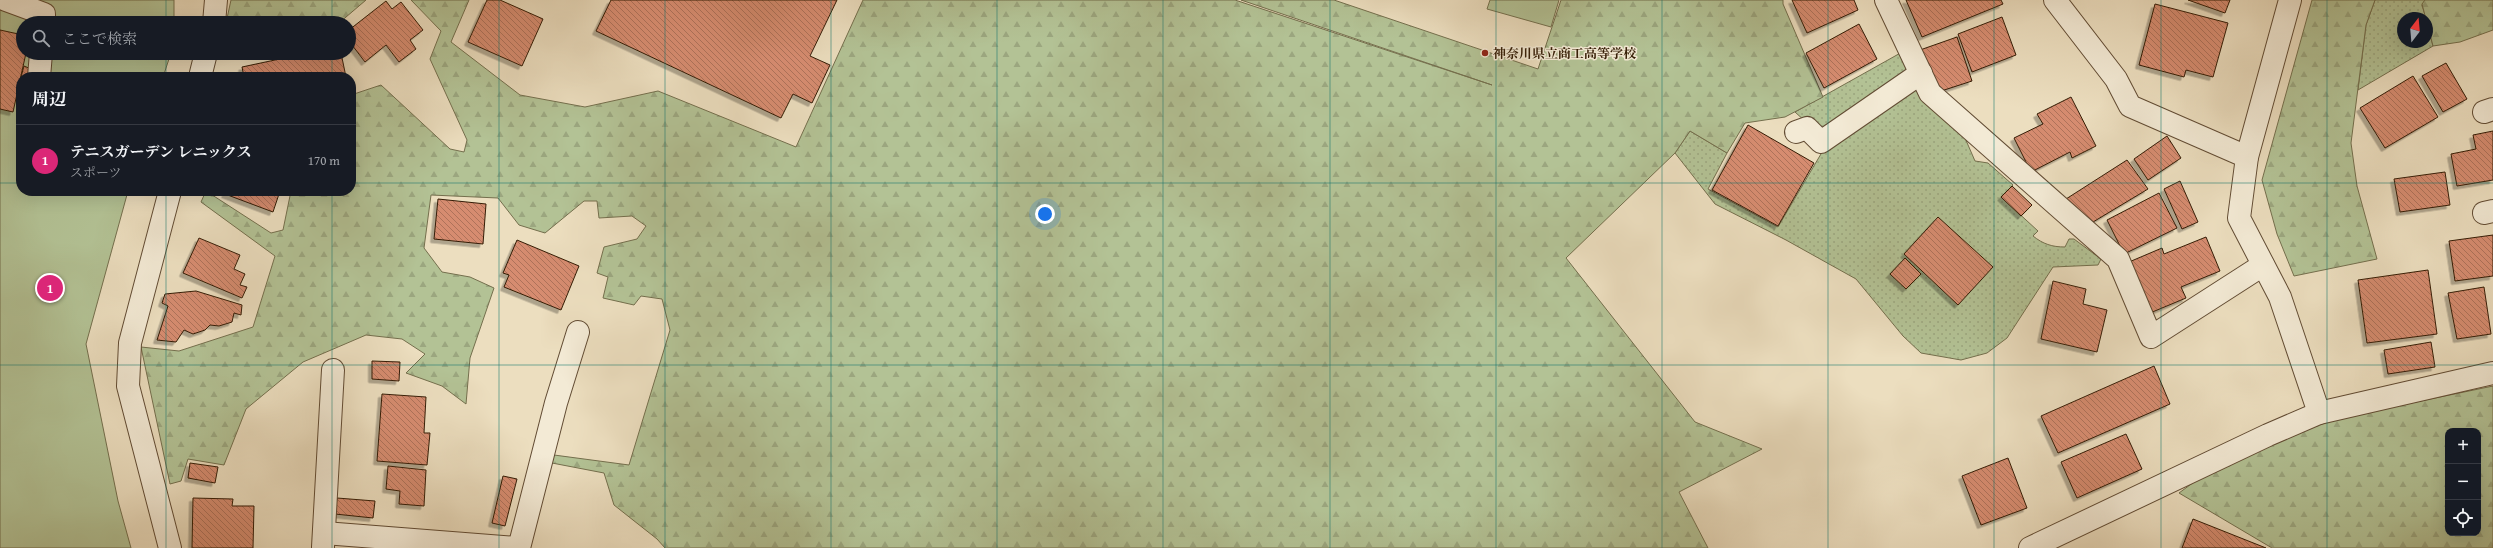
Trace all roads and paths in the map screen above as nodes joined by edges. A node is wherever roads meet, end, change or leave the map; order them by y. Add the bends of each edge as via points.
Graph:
1 (6, 0) edge
2 (216, 0) edge
3 (1886, 0) edge
4 (2055, 0) edge
5 (2290, 0) edge
6 (44, 16) edge
7 (215, 16) edge
8 (40, 60) edge
9 (204, 60) edge
10 (39, 72) edge
11 (201, 72) edge
12 (1921, 73) junction
13 (1796, 132) dead end
14 (2246, 157) junction
15 (169, 196) edge
16 (2263, 265) junction
17 (578, 332) dead end
18 (333, 370) dead end
19 (2493, 373) edge
20 (2319, 413) junction
21 (324, 540) edge
22 (170, 548) edge
23 (517, 548) edge
24 (2030, 548) edge

1 - 6 street
2 - 7 street
3 - 12 street
4 - 14 street via 2116,79 2130,106
5 - 14 street
8 - 10 street
9 - 11 street
12 - 13 street via 1821,142 1807,128
12 - 16 street via 1930,93 2118,259 2151,336
14 - 16 street via 2239,218
15 - 22 street via 130,343 128,386
16 - 20 street via 2280,297
17 - 23 street
18 - 21 street
19 - 20 street
20 - 24 street
21 - 23 street

